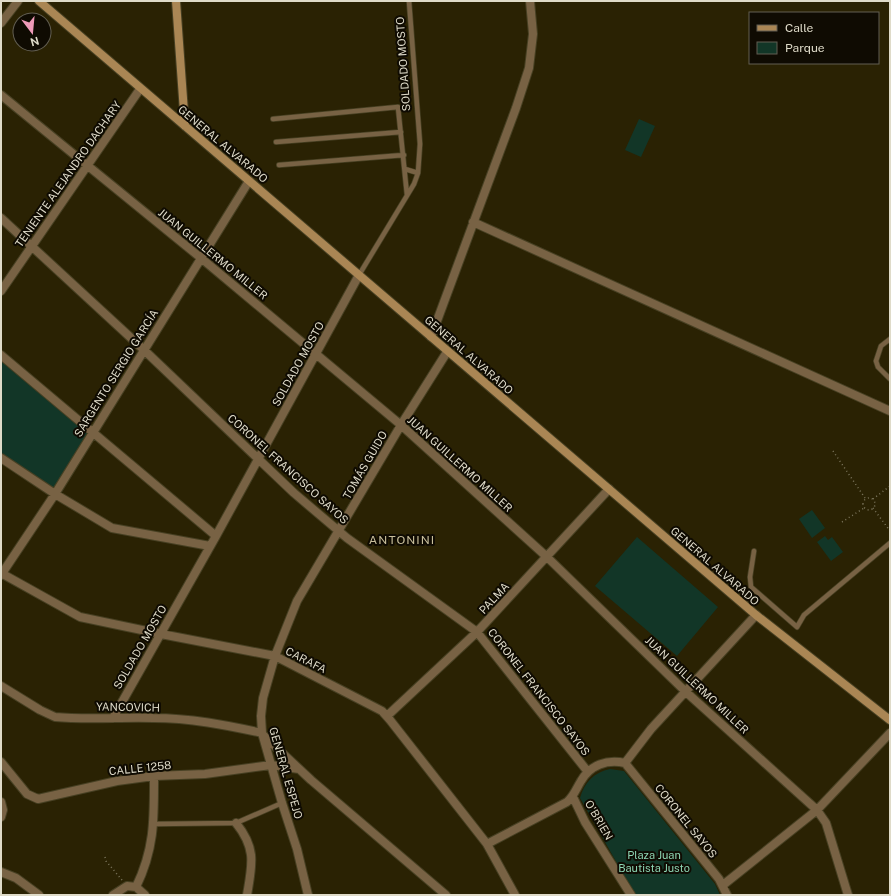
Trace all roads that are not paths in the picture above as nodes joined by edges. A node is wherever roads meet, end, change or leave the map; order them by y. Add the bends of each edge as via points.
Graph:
1 (18, 1) edge
2 (39, 1) edge
3 (176, 1) edge
4 (409, 1) edge
5 (530, 1) edge
6 (1, 23) edge
7 (140, 89) junction
8 (1, 95) edge
9 (273, 119) dead end
10 (184, 126) junction
11 (401, 132) junction
12 (276, 142) dead end
13 (404, 155) junction
14 (280, 165) dead end
15 (87, 166) junction
16 (405, 170) junction
17 (418, 173) junction
18 (250, 181) junction
19 (407, 195) junction
20 (1, 218) edge
21 (473, 222) junction
22 (31, 247) junction
23 (201, 258) junction
24 (359, 275) junction
25 (1, 291) edge
26 (430, 337) junction
27 (890, 339) edge
28 (143, 349) junction
29 (447, 352) junction
30 (316, 353) junction
31 (1, 355) edge
32 (890, 378) edge
33 (890, 411) edge
34 (401, 425) junction
35 (92, 433) junction
36 (1, 458) edge
37 (259, 460) junction
38 (609, 489) junction
39 (55, 494) junction
40 (339, 531) junction
41 (216, 536) junction
42 (890, 543) edge
43 (210, 546) junction
44 (754, 552) dead end
45 (548, 557) junction
46 (1, 574) edge
47 (756, 615) junction
48 (477, 632) junction
49 (161, 634) junction
50 (275, 656) junction
51 (1, 686) edge
52 (686, 692) junction
53 (387, 716) junction
54 (113, 718) junction
55 (890, 720) edge
56 (890, 732) edge
57 (262, 733) junction
58 (1, 762) edge
59 (625, 763) junction
60 (271, 765) junction
61 (299, 769) junction
62 (588, 772) junction
63 (154, 776) junction
64 (573, 797) junction
65 (1, 802) edge
66 (282, 803) junction
67 (817, 810) junction
68 (1, 817) edge
69 (236, 823) junction
70 (154, 824) junction
71 (487, 844) junction
72 (1, 872) edge
73 (724, 885) junction
74 (132, 886) junction
75 (39, 895) edge
76 (113, 895) edge
77 (145, 895) edge
78 (247, 895) edge
79 (308, 895) edge
80 (446, 895) edge
81 (515, 895) edge
82 (631, 895) edge
83 (727, 895) edge
84 (848, 895) edge

1 - 6 street
2 - 7 street, GENERAL ALVARADO
3 - 10 street
4 - 17 lane, SOLDADO MOSTO via 420,144
5 - 21 street via 533,34 529,68
7 - 10 street, GENERAL ALVARADO
7 - 15 street, TENIENTE ALEJANDRO DACHARY
8 - 15 street, JUAN GUILLERMO MILLER
9 - 11 lane via 398,107
10 - 18 street, GENERAL ALVARADO
11 - 12 lane
11 - 13 lane
13 - 14 lane
13 - 16 lane
15 - 22 street, TENIENTE ALEJANDRO DACHARY
15 - 23 street, JUAN GUILLERMO MILLER
16 - 17 lane
16 - 19 lane
17 - 19 lane, SOLDADO MOSTO
18 - 23 street, SARGENTO SERGIO GARCÍA
18 - 24 street, GENERAL ALVARADO
19 - 24 lane, SOLDADO MOSTO
20 - 22 street, CORONEL FRANCISCO SAYOS
21 - 26 street
21 - 33 street
22 - 25 street, TENIENTE ALEJANDRO DACHARY
22 - 28 street, CORONEL FRANCISCO SAYOS
23 - 28 street, SARGENTO SERGIO GARCÍA
23 - 30 street, JUAN GUILLERMO MILLER
24 - 26 street, GENERAL ALVARADO
24 - 30 street, SOLDADO MOSTO
26 - 29 street, GENERAL ALVARADO
27 - 32 lane via 881,346 876,361 878,367
28 - 35 street, SARGENTO SERGIO GARCÍA
28 - 37 street, CORONEL FRANCISCO SAYOS
29 - 34 street, TOMÁS GUIDO
29 - 38 street, GENERAL ALVARADO
30 - 34 street, JUAN GUILLERMO MILLER
30 - 37 street, SOLDADO MOSTO
31 - 35 street
34 - 40 street, TOMÁS GUIDO
34 - 45 street, JUAN GUILLERMO MILLER
35 - 39 street, SARGENTO SERGIO GARCÍA
35 - 41 street
36 - 39 street
37 - 40 street, CORONEL FRANCISCO SAYOS
37 - 41 street, SOLDADO MOSTO
38 - 45 street, PALMA
38 - 47 street, GENERAL ALVARADO
39 - 43 street via 112,528
39 - 46 street, SARGENTO SERGIO GARCÍA
40 - 48 street, CORONEL FRANCISCO SAYOS
40 - 50 street, TOMÁS GUIDO via 297,601
41 - 43 street, SOLDADO MOSTO
42 - 44 lane via 804,615 797,627 751,587
43 - 49 street, SOLDADO MOSTO
45 - 48 street, PALMA
45 - 52 street, JUAN GUILLERMO MILLER
46 - 49 street, CARAFA via 80,617
47 - 52 street
47 - 55 street, GENERAL ALVARADO
48 - 53 street, PALMA
48 - 62 street, CORONEL FRANCISCO SAYOS
49 - 50 street, CARAFA
49 - 54 street, SOLDADO MOSTO
50 - 53 street, CARAFA via 382,711
50 - 57 street, GENERAL ESPEJO via 263,698
51 - 54 street, YANCOVICH via 44,713 55,717
52 - 59 street via 651,729
52 - 67 street, JUAN GUILLERMO MILLER
53 - 71 street, CARAFA
54 - 57 street, YANCOVICH via 193,720
56 - 67 street
57 - 60 street, GENERAL ESPEJO
57 - 61 street
58 - 63 street, CALLE 1258 via 27,794 38,799 117,781
59 - 62 street via 606,762
59 - 73 street, CORONEL SAYOS
60 - 61 street, CALLE 1258
60 - 63 street, CALLE 1258 via 205,774
60 - 66 street, GENERAL ESPEJO
61 - 80 street
62 - 64 street
63 - 70 street
64 - 71 street
64 - 82 street, O'BRIEN via 585,822
65 - 68 street
66 - 69 lane
66 - 79 street, GENERAL ESPEJO
67 - 73 street
67 - 84 street, JUAN GUILLERMO MILLER via 826,824
69 - 70 lane
69 - 78 street via 247,836 250,846 251,867
70 - 74 street via 144,871
71 - 81 street, CARAFA
72 - 75 street via 20,880
73 - 83 street, CORONEL SAYOS
74 - 76 street
74 - 77 street

